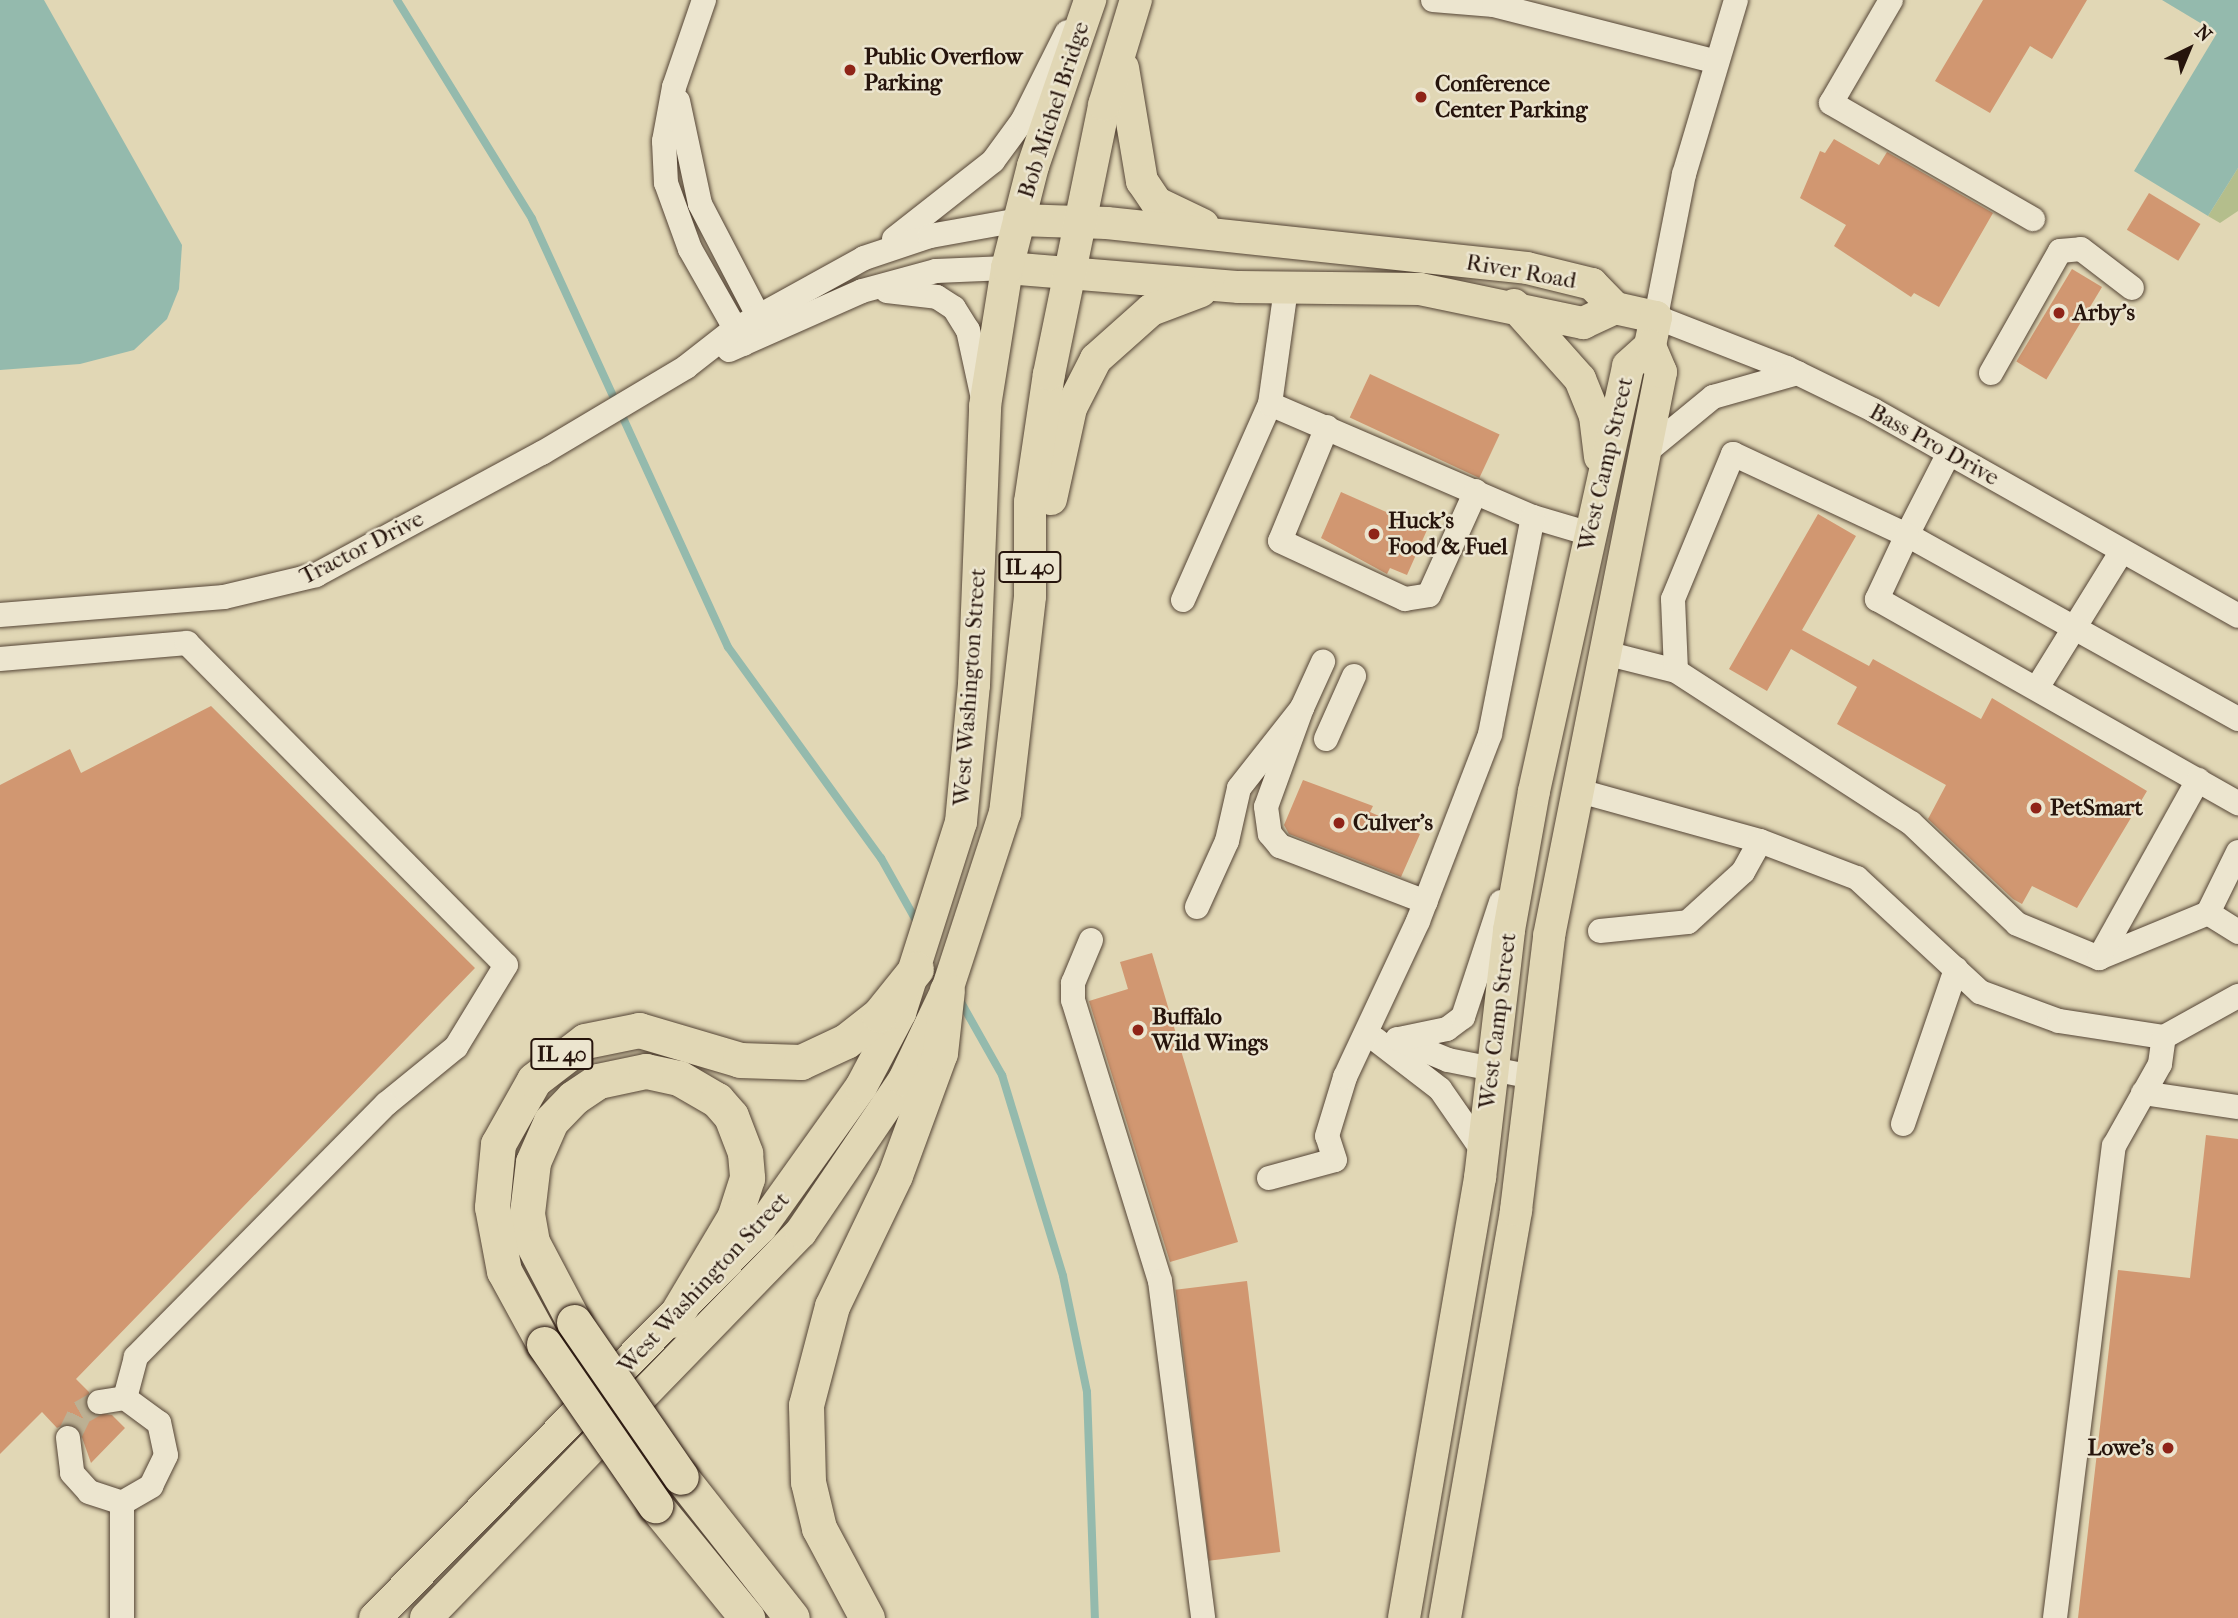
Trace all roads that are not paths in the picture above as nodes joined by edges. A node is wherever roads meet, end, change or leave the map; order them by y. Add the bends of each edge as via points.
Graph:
1 (704, 0) edge
2 (1083, 0) edge
3 (1090, 0) edge
4 (1136, 0) edge
5 (1433, 0) edge
6 (1736, 0) edge
7 (1885, 3) edge
8 (1123, 42) junction
9 (684, 52) junction
10 (1717, 62) junction
11 (2033, 219) dead end
12 (1019, 220) junction
13 (1070, 221) junction
14 (1268, 241) junction
15 (864, 258) junction
16 (1007, 268) junction
17 (1059, 274) junction
18 (1240, 287) junction
19 (1286, 288) junction
20 (2132, 288) dead end
21 (862, 291) junction
22 (1514, 305) junction
23 (1615, 308) junction
24 (763, 325) junction
25 (1653, 332) junction
26 (738, 337) junction
27 (1798, 373) junction
28 (1991, 373) dead end
29 (1270, 404) junction
30 (985, 406) junction
31 (1326, 427) junction
32 (1646, 452) junction
33 (1950, 453) junction
34 (1602, 479) junction
35 (1476, 491) junction
36 (1533, 517) junction
37 (1590, 534) junction
38 (1907, 535) junction
39 (2122, 551) junction
40 (1030, 596) junction
41 (1183, 600) dead end
42 (0, 615) edge
43 (2238, 616) edge
44 (2073, 628) junction
45 (1605, 653) junction
46 (0, 659) edge
47 (1323, 662) dead end
48 (1676, 671) junction
49 (1354, 676) dead end
50 (2037, 688) junction
51 (1303, 708) junction
52 (2238, 719) edge
53 (1326, 739) dead end
54 (1275, 748) junction
55 (2198, 780) junction
56 (1576, 790) junction
57 (2238, 803) edge
58 (1760, 841) junction
59 (1280, 846) junction
60 (2238, 852) edge
61 (1521, 865) junction
62 (1426, 902) junction
63 (1197, 907) dead end
64 (2208, 913) junction
65 (1600, 931) dead end
66 (2238, 932) edge
67 (1091, 940) dead end
68 (2099, 958) junction
69 (916, 969) joint
70 (1956, 969) junction
71 (947, 990) junction
72 (2238, 996) edge
73 (1369, 1034) junction
74 (874, 1035) junction
75 (2164, 1037) junction
76 (1399, 1039) junction
77 (1492, 1072) junction
78 (1532, 1077) junction
79 (2143, 1094) junction
80 (2238, 1107) edge
81 (1903, 1125) dead end
82 (1483, 1151) junction
83 (1269, 1178) dead end
84 (673, 1321) junction
85 (125, 1398) junction
86 (99, 1402) tunnel mouth
87 (68, 1438) tunnel mouth
88 (122, 1503) junction
89 (122, 1618) edge
90 (374, 1618) edge
91 (426, 1618) edge
92 (747, 1618) edge
93 (792, 1618) edge
94 (867, 1618) edge
95 (1203, 1618) edge
96 (1404, 1618) edge
97 (1445, 1618) edge
98 (2055, 1618) edge

1 - 9 street
2 - 15 street via 1023,120 993,161 944,204
3 - 12 main road, Bob Michel Bridge / IL 40
4 - 8 main road, Bob Michel Bridge / IL 40
5 - 10 street via 1494,5
6 - 10 street
7 - 11 street via 1831,103
8 - 13 main road, Bob Michel Bridge / IL 40
8 - 14 main road via 1129,132 1142,181 1157,203 1199,224
9 - 24 street via 678,97 693,183 714,237
9 - 26 street via 664,141 666,183
10 - 25 street via 1684,174
12 - 13 main road, Tractor Drive
12 - 15 street, Tractor Drive via 930,236
12 - 16 main road, West Washington Street / IL 40
13 - 14 main road, River Road
13 - 17 main road, West Washington Street / IL 40
14 - 23 main road, River Road via 1527,268 1592,284
15 - 24 street, Tractor Drive
16 - 17 main road, Tractor Drive
16 - 21 street, Tractor Drive via 936,271
16 - 30 main road, West Washington Street / IL 40
17 - 18 main road, River Road
17 - 40 main road, West Washington Street / IL 40 via 1030,502
18 - 19 main road, River Road
18 - 40 main road via 1180,296 1123,331 1096,359 1071,408
19 - 22 main road, River Road via 1420,289
19 - 29 street
20 - 28 street via 2081,249 2060,251
21 - 24 street, Tractor Drive
21 - 30 street via 908,290 954,308 968,330
22 - 23 main road, River Road via 1583,323
22 - 34 main road via 1586,391
23 - 25 main road, Bass Pro Drive
24 - 26 street, Tractor Drive
25 - 27 street, Bass Pro Drive
25 - 32 main road, West Camp Street via 1661,372
25 - 34 main road, West Camp Street via 1628,366
26 - 42 street, Tractor Drive via 541,453 302,580 224,597
27 - 32 street via 1713,397
27 - 33 street, Bass Pro Drive
29 - 31 street
29 - 41 street
30 - 69 main road, West Washington Street / IL 40 via 974,685 961,821
31 - 35 street
31 - 35 street via 1280,541 1405,599 1429,595
32 - 45 main road, West Camp Street
33 - 38 street
33 - 39 street, Bass Pro Drive
34 - 37 main road, West Camp Street
35 - 36 street
36 - 37 street
36 - 62 street via 1490,734
37 - 61 main road, West Camp Street
38 - 44 street
38 - 48 street via 1733,454 1673,599
38 - 50 street via 1878,599
39 - 43 street, Bass Pro Drive
39 - 44 street
40 - 71 main road, West Washington Street / IL 40 via 1014,759 990,858
44 - 50 street
44 - 52 street
45 - 48 street
45 - 56 main road, West Camp Street
46 - 85 street via 187,643 506,965 456,1047 386,1104 136,1357
47 - 51 street
48 - 68 street via 1911,823 2017,924
49 - 53 street
50 - 55 street
51 - 54 street
51 - 59 street via 1266,807 1265,820
54 - 59 street via 1246,802 1247,820
54 - 63 street via 1239,788 1227,841
55 - 57 street
55 - 68 street
56 - 58 street
56 - 78 main road, West Camp Street
58 - 65 street via 1743,873 1688,922
58 - 70 street via 1857,878
59 - 62 street
60 - 64 street
61 - 76 street via 1505,885 1479,983 1463,1017 1447,1029
61 - 77 main road, West Camp Street
62 - 73 street
64 - 66 street
64 - 68 street
67 - 95 street via 1073,983 1073,1000 1160,1281
69 - 74 highway, IL 40
70 - 75 street via 1980,992 2059,1021
70 - 81 street
71 - 91 main road, West Washington Street via 904,1080 851,1166 769,1269
71 - 94 highway, IL 40 via 940,1054 919,1112 832,1306 806,1405 808,1482 819,1528
72 - 75 street
73 - 76 street
73 - 82 street via 1440,1089
73 - 83 street via 1345,1077 1327,1136 1335,1160
74 - 84 main road, West Washington Street via 792,1188
74 - 92 highway, IL 40, bridge via 783,1064 740,1060 656,1032 621,1032 574,1047 534,1080 498,1144 492,1207 504,1271 544,1344 655,1505
75 - 79 street via 2160,1063
76 - 77 street
77 - 78 street
77 - 82 main road, West Camp Street
78 - 97 main road, West Camp Street via 1516,1210
79 - 80 street
79 - 98 street via 2114,1146
82 - 96 main road, West Camp Street
84 - 90 main road, West Washington Street
84 - 93 highway, bridge via 738,1210 745,1153 732,1116 717,1100 680,1078 646,1071 598,1081 551,1121 533,1162 527,1213 532,1242 574,1322 681,1477
85 - 86 street
85 - 88 street via 151,1412 166,1455 151,1486
87 - 88 street via 72,1473 89,1492
88 - 89 street

